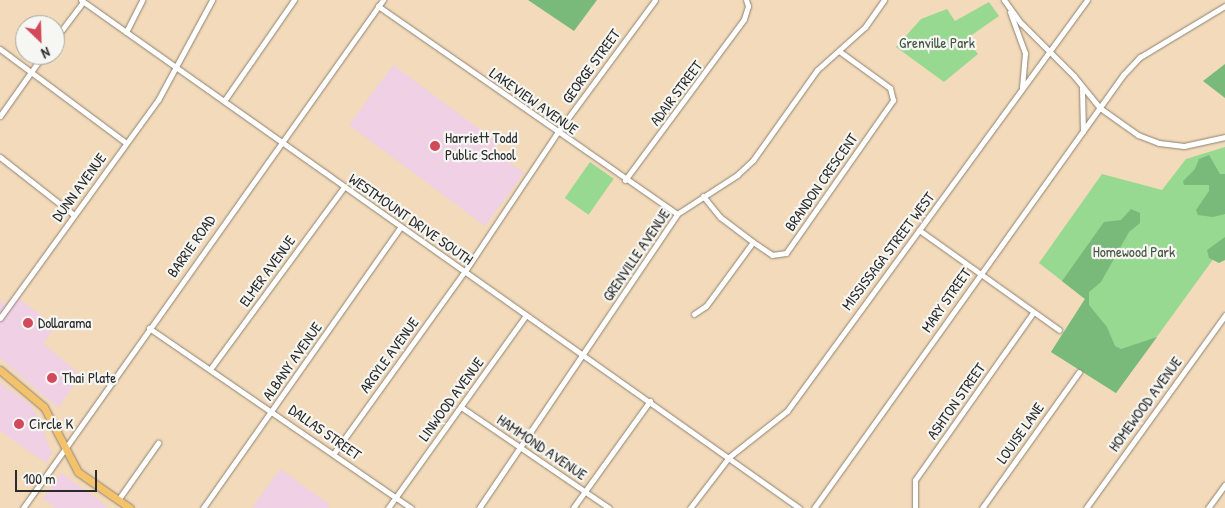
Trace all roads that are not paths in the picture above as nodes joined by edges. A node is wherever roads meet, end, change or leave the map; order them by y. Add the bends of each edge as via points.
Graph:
1 (142, 0) edge
2 (212, 0) edge
3 (294, 0) edge
4 (383, 0) edge
5 (655, 0) edge
6 (746, 0) edge
7 (1087, 0) edge
8 (82, 1) edge
9 (881, 1) edge
10 (1006, 2) edge
11 (378, 6) junction
12 (1225, 6) edge
13 (65, 25) edge
14 (126, 32) junction
15 (0, 49) edge
16 (838, 51) junction
17 (1050, 51) junction
18 (36, 65) edge
19 (177, 68) junction
20 (30, 73) junction
21 (1082, 88) junction
22 (1022, 89) junction
23 (224, 101) junction
24 (1100, 108) junction
25 (0, 116) edge
26 (1083, 131) junction
27 (557, 133) junction
28 (1225, 137) edge
29 (281, 140) junction
30 (126, 143) junction
31 (0, 157) edge
32 (625, 180) junction
33 (344, 188) junction
34 (703, 196) junction
35 (677, 214) junction
36 (74, 215) junction
37 (400, 228) junction
38 (919, 230) junction
39 (753, 242) junction
40 (465, 272) junction
41 (979, 274) junction
42 (1033, 313) junction
43 (694, 314) dead end
44 (526, 315) junction
45 (1225, 315) edge
46 (0, 318) edge
47 (149, 328) junction
48 (1059, 330) dead end
49 (584, 356) junction
50 (210, 368) junction
51 (0, 370) edge
52 (1079, 372) dead end
53 (650, 401) junction
54 (461, 407) junction
55 (273, 411) junction
56 (158, 443) dead end
57 (64, 448) junction
58 (520, 448) junction
59 (334, 454) junction
60 (729, 457) junction
61 (1225, 485) edge
62 (585, 491) junction
63 (396, 497) junction
64 (118, 500) junction
65 (23, 508) edge
66 (130, 508) edge
67 (203, 508) edge
68 (388, 508) edge
69 (411, 508) edge
70 (479, 508) edge
71 (573, 508) edge
72 (609, 508) edge
73 (690, 508) edge
74 (799, 508) edge
75 (814, 508) edge
76 (915, 508) edge
77 (982, 508) edge
78 (1086, 508) edge
79 (1208, 508) edge

1 - 14 street
2 - 19 street, DUNN AVENUE
3 - 23 street
4 - 11 street, BARRIE ROAD
5 - 27 street, GEORGE STREET
6 - 32 street, ADAIR STREET via 748,6 744,19
7 - 17 street, MISSISSAGA STREET WEST
8 - 13 street
8 - 14 street, WESTMOUNT DRIVE SOUTH
9 - 16 street, GRENVILLE AVENUE via 865,27
10 - 17 street via 1021,23
10 - 22 street via 1025,53
11 - 27 street, LAKEVIEW AVENUE
11 - 29 street, BARRIE ROAD
12 - 24 street, MARY STREET via 1140,57 1123,74
14 - 19 street, WESTMOUNT DRIVE SOUTH
15 - 20 street
16 - 34 street, GRENVILLE AVENUE via 811,79 753,160 737,175
16 - 39 street, BRANDON CRESCENT via 890,88 893,100 786,254 772,255
17 - 21 street
17 - 22 street, MISSISSAGA STREET WEST
18 - 20 street
19 - 23 street, WESTMOUNT DRIVE SOUTH
19 - 30 street, DUNN AVENUE
20 - 25 street
20 - 30 street
21 - 24 street
21 - 26 street
22 - 38 street, MISSISSAGA STREET WEST
23 - 29 street, WESTMOUNT DRIVE SOUTH
24 - 26 street, MARY STREET
24 - 28 street via 1138,135 1160,144 1190,146
26 - 41 street, MARY STREET
27 - 32 street, LAKEVIEW AVENUE
27 - 40 street, GEORGE STREET
29 - 33 street, WESTMOUNT DRIVE SOUTH
29 - 47 street, BARRIE ROAD
30 - 36 street, DUNN AVENUE
31 - 36 street
32 - 35 street, LAKEVIEW AVENUE
33 - 37 street, WESTMOUNT DRIVE SOUTH
33 - 50 street, ELMER AVENUE
34 - 35 street, GRENVILLE AVENUE
34 - 39 street, BRANDON CRESCENT via 720,217
35 - 49 street, GRENVILLE AVENUE
36 - 46 street, DUNN AVENUE
37 - 40 street, WESTMOUNT DRIVE SOUTH
37 - 55 street, ALBANY AVENUE
38 - 41 street
38 - 60 street, MISSISSAGA STREET WEST via 787,411
39 - 43 street via 706,306
40 - 44 street, WESTMOUNT DRIVE SOUTH
40 - 59 street, ARGYLE AVENUE
41 - 42 street
41 - 75 street, MARY STREET
42 - 48 street
42 - 76 street, ASHTON STREET via 915,480
44 - 49 street, WESTMOUNT DRIVE SOUTH
44 - 54 street, LINWOOD AVENUE
45 - 78 street, HOMEWOOD AVENUE
47 - 50 street, DALLAS STREET
47 - 57 street, BARRIE ROAD
49 - 53 street, WESTMOUNT DRIVE SOUTH
49 - 58 street, GRENVILLE AVENUE
50 - 55 street, DALLAS STREET
51 - 57 main road via 40,403
52 - 77 street, LOUISE LANE
53 - 60 street, WESTMOUNT DRIVE SOUTH
53 - 62 street
54 - 58 street, HAMMOND AVENUE
54 - 63 street, LINWOOD AVENUE
55 - 59 street, DALLAS STREET
55 - 67 street, ALBANY AVENUE
56 - 64 street
57 - 64 main road via 78,472
57 - 65 street, BARRIE ROAD
58 - 62 street, HAMMOND AVENUE
58 - 70 street, GRENVILLE AVENUE
59 - 63 street, DALLAS STREET
60 - 73 street, MISSISSAGA STREET WEST
60 - 74 street, WESTMOUNT DRIVE SOUTH
61 - 79 street
62 - 71 street
62 - 72 street, HAMMOND AVENUE
63 - 68 street, LINWOOD AVENUE
63 - 69 street, DALLAS STREET
64 - 66 main road

